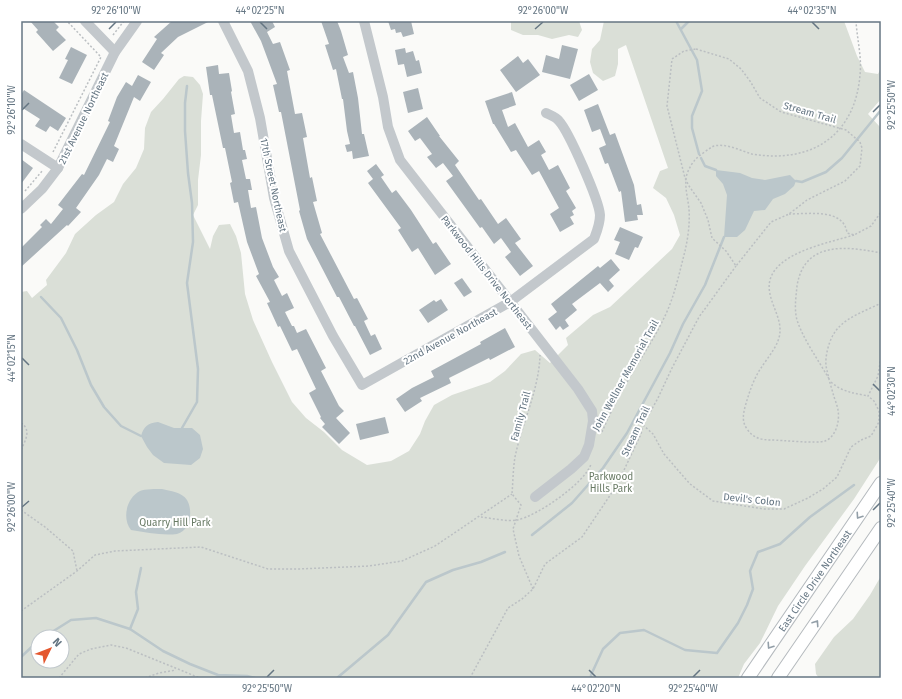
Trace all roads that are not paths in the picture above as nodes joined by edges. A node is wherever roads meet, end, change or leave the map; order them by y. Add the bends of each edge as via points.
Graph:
1 (85, 21) edge
2 (137, 21) edge
3 (223, 21) edge
4 (364, 21) edge
5 (114, 52) junction
6 (546, 113) dead end
7 (21, 144) edge
8 (58, 168) junction
9 (21, 210) edge
10 (510, 302) junction
11 (362, 385) joint
12 (881, 483) edge
13 (535, 497) dead end
14 (881, 528) edge
15 (748, 678) edge
16 (778, 678) edge

1 - 5 street
2 - 5 street, 21st Avenue Northeast
3 - 11 street, 17th Street Northeast via 248,71 260,118 274,198 288,251
4 - 10 street, Parkwood Hills Drive Northeast via 388,127 400,160
5 - 8 street, 21st Avenue Northeast
6 - 10 street, 22nd Avenue Northeast via 558,119 566,130 596,198 600,213 599,227 594,239
7 - 8 street
8 - 9 street, 21st Avenue Northeast
10 - 11 street, 22nd Avenue Northeast
10 - 13 street, Parkwood Hills Drive Northeast via 578,389 592,411 589,445 584,457
12 -> 15 main road, East Circle Drive Northeast
16 -> 14 main road

